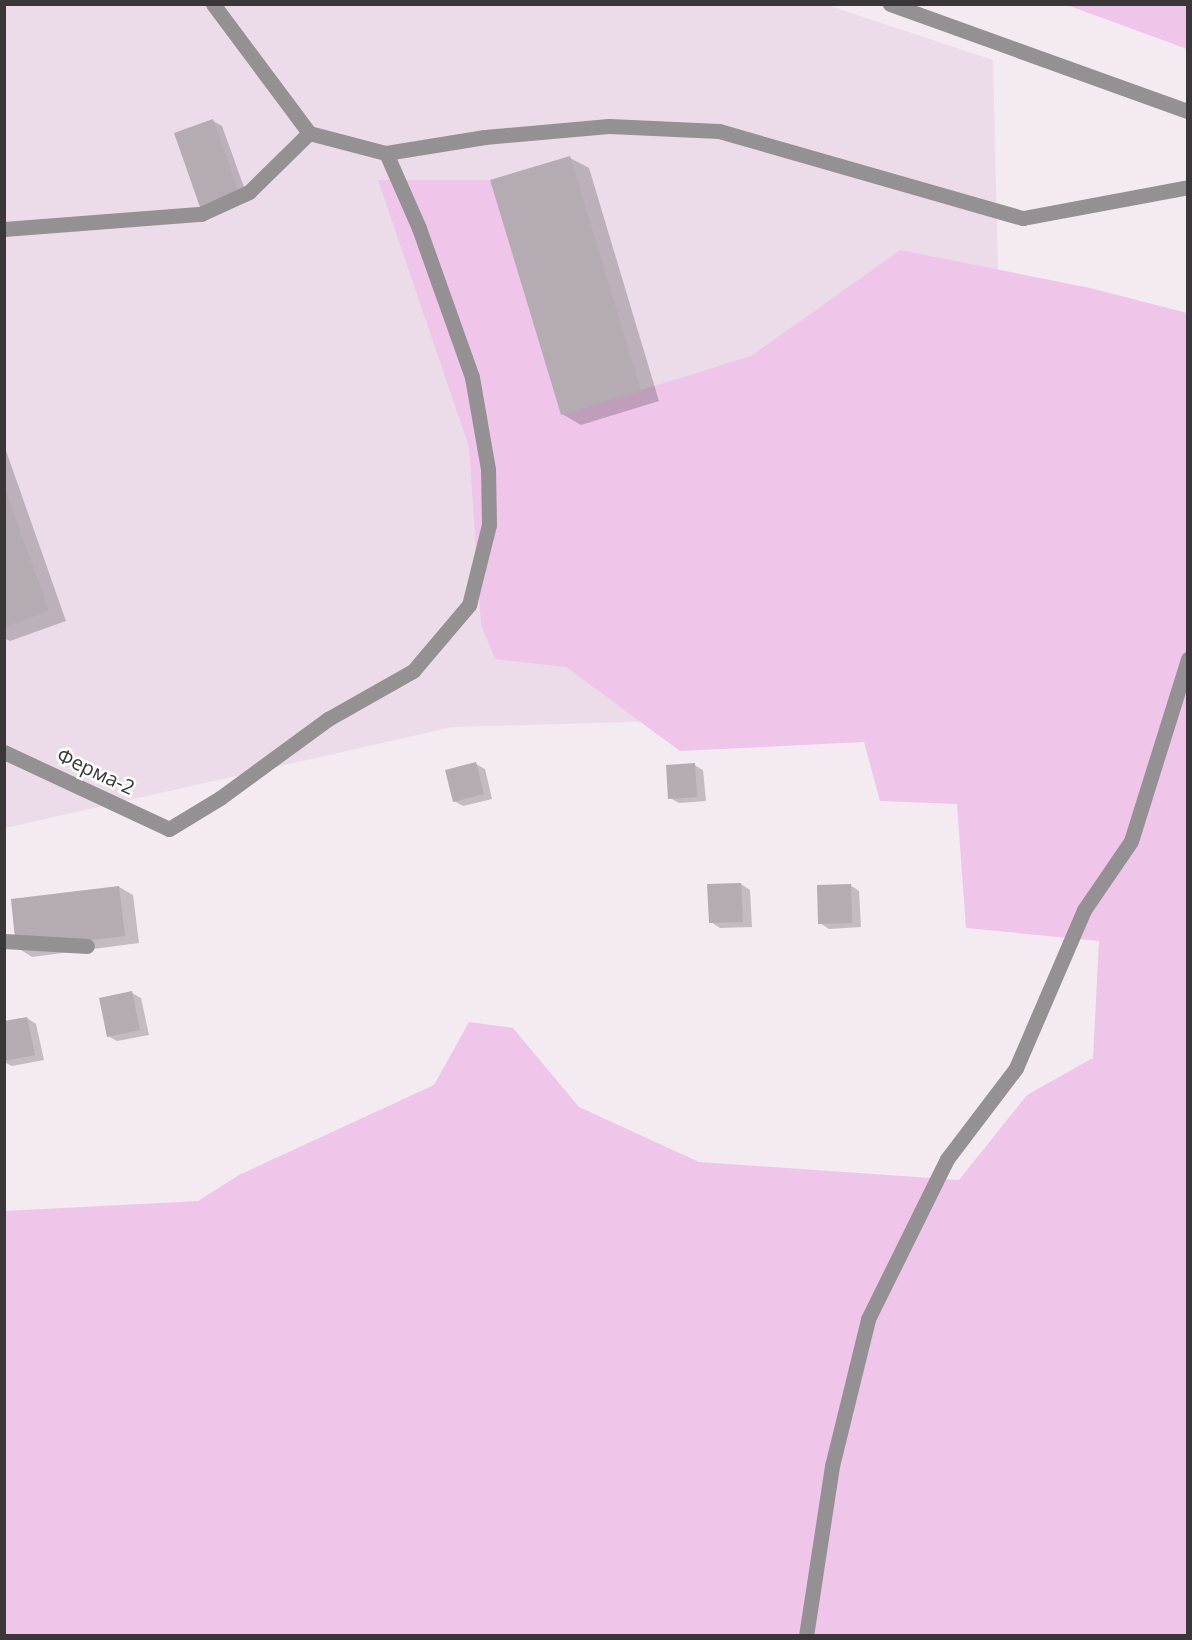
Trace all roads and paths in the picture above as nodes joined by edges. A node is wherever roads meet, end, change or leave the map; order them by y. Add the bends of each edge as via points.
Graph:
1 (213, 4) edge
2 (890, 4) edge
3 (1188, 111) edge
4 (309, 133) junction
5 (386, 153) junction
6 (1188, 187) edge
7 (4, 229) edge
8 (1188, 659) edge
9 (4, 752) edge
10 (4, 941) edge
11 (87, 946) dead end
12 (806, 1635) edge

1 - 4 street
2 - 3 street
4 - 5 street
4 - 7 street via 249,192 201,214
5 - 6 street via 485,137 609,126 719,132 1023,218
5 - 9 street, Ферма-2 via 419,228 471,377 488,469 489,525 469,605 413,671 328,719 220,798 169,829
8 - 12 street via 1131,841 1084,910 1016,1068 946,1159 868,1319 832,1466
10 - 11 street

